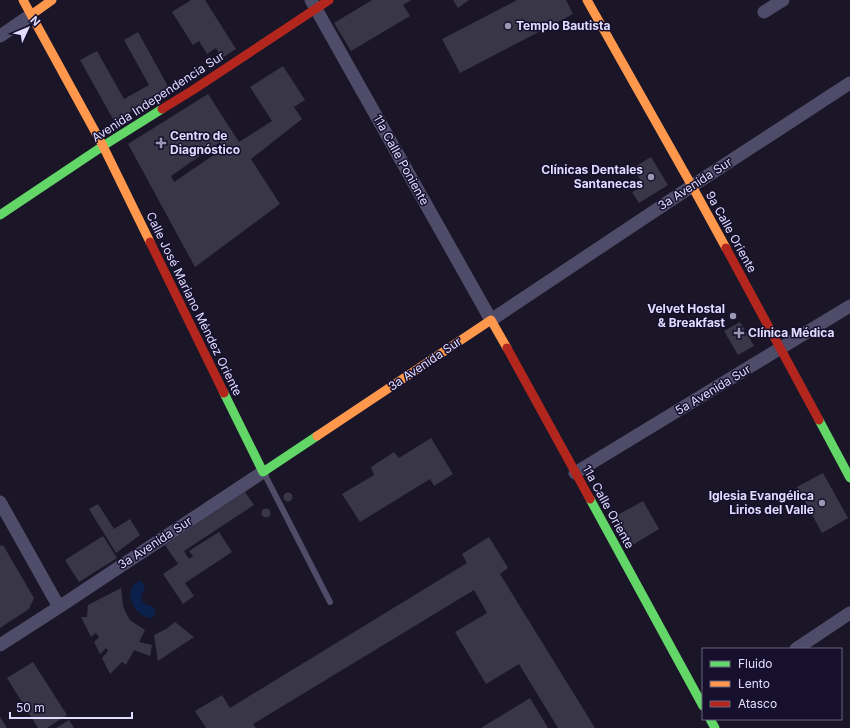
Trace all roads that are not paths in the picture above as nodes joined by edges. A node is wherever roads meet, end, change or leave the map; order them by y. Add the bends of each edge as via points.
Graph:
1 (23, 0) edge
2 (52, 0) edge
3 (329, 0) edge
4 (587, 0) edge
5 (783, 0) edge
6 (314, 4) edge
7 (764, 12) dead end
8 (31, 15) junction
9 (0, 36) edge
10 (850, 83) edge
11 (103, 146) junction
12 (692, 186) junction
13 (0, 215) edge
14 (850, 306) edge
15 (491, 320) junction
16 (781, 349) junction
17 (263, 472) junction
18 (575, 473) junction
19 (850, 478) edge
20 (0, 502) edge
21 (330, 602) dead end
22 (59, 607) junction
23 (850, 612) edge
24 (0, 645) edge
25 (797, 648) edge
26 (702, 704) edge

1 - 8 main road, Calle José Mariano Méndez Oriente
2 - 8 main road
3 - 6 main road, Avenida Independencia Sur
4 - 12 main road, 9a Calle Oriente
5 - 7 street
6 - 11 main road, Avenida Independencia Sur via 193,90
6 - 15 street, 11a Calle Poniente
8 - 9 street
8 - 11 main road, Calle José Mariano Méndez Oriente
10 - 12 street, 3a Avenida Sur
11 - 13 main road, Avenida Independencia Sur
11 - 17 main road, Calle José Mariano Méndez Oriente
12 - 15 street, 3a Avenida Sur
12 - 16 main road, 9a Calle Oriente
14 - 16 street, 5a Avenida Sur
15 - 17 main road, 3a Avenida Sur
15 - 18 main road, 11a Calle Oriente
16 - 18 street, 5a Avenida Sur
16 - 19 main road, 9a Calle Oriente
17 - 21 lane
17 - 22 street, 3a Avenida Sur
18 - 26 main road, 11a Calle Oriente
20 - 22 street
22 - 24 street, 3a Avenida Sur
23 - 25 street

